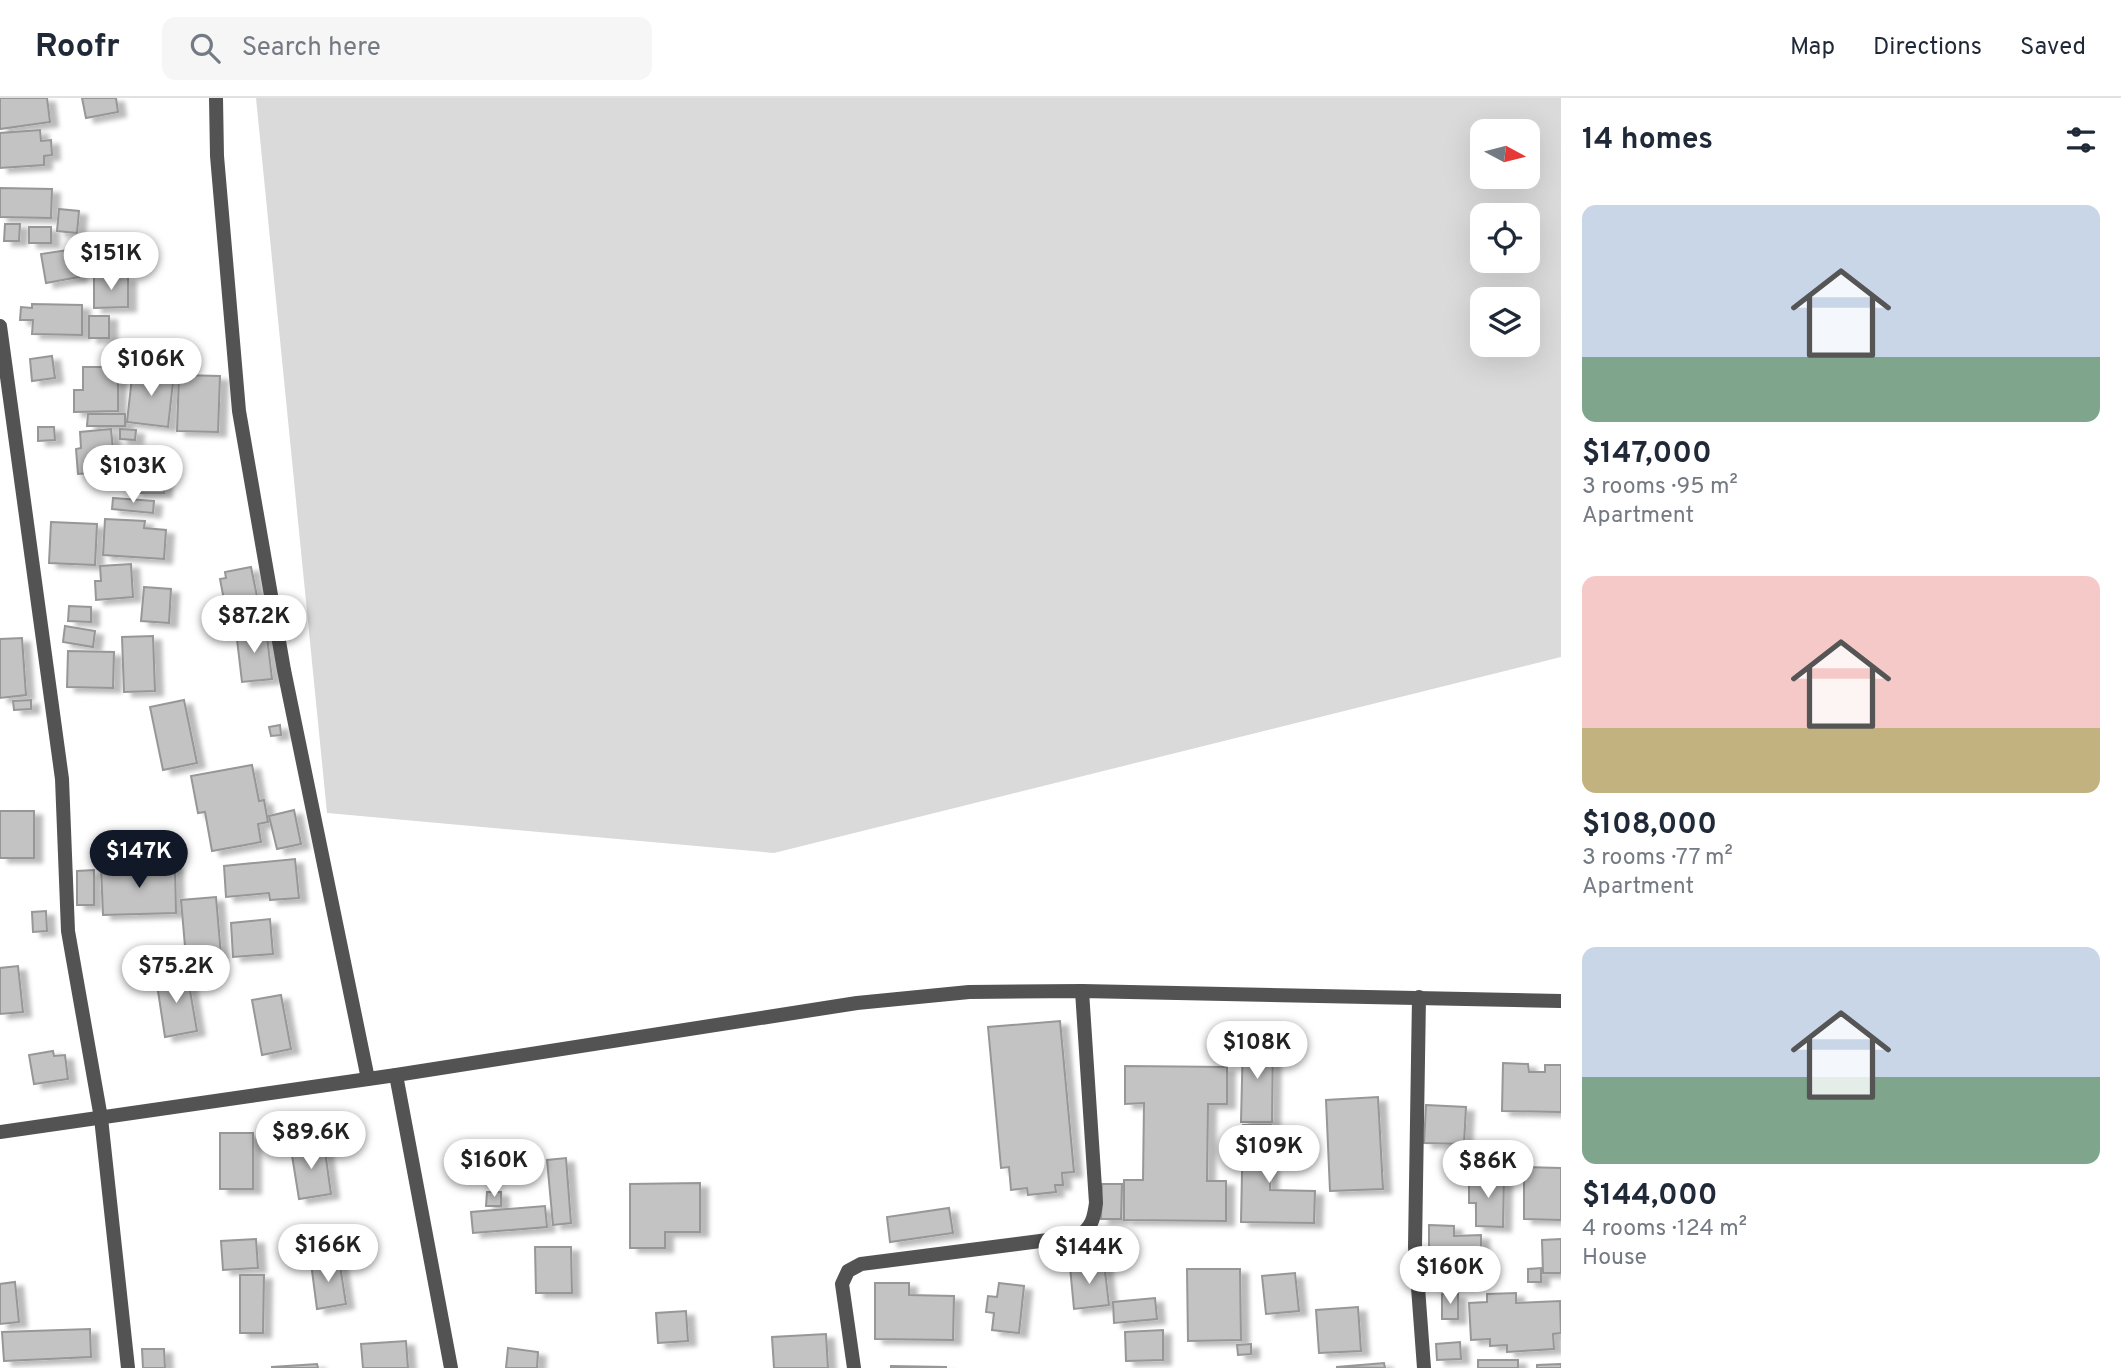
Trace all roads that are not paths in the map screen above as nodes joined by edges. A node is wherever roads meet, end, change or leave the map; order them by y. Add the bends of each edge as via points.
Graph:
1 (216, 98) edge
2 (0, 326) edge
3 (1082, 991) junction
4 (1419, 998) junction
5 (1561, 1002) edge
6 (396, 1074) junction
7 (368, 1079) junction
8 (101, 1118) junction
9 (0, 1132) edge
10 (128, 1368) edge
11 (451, 1368) edge
12 (854, 1368) edge
13 (1424, 1368) edge

1 - 7 street via 239,411 284,670
2 - 8 street via 62,779 68,931
3 - 4 street
3 - 6 street via 969,992 857,1003
3 - 12 street via 1096,1203 1089,1229 1079,1236 860,1264 848,1271 842,1284
4 - 5 street
4 - 13 street via 1415,1247
6 - 7 street
6 - 11 street
7 - 8 street
8 - 9 street
8 - 10 street

